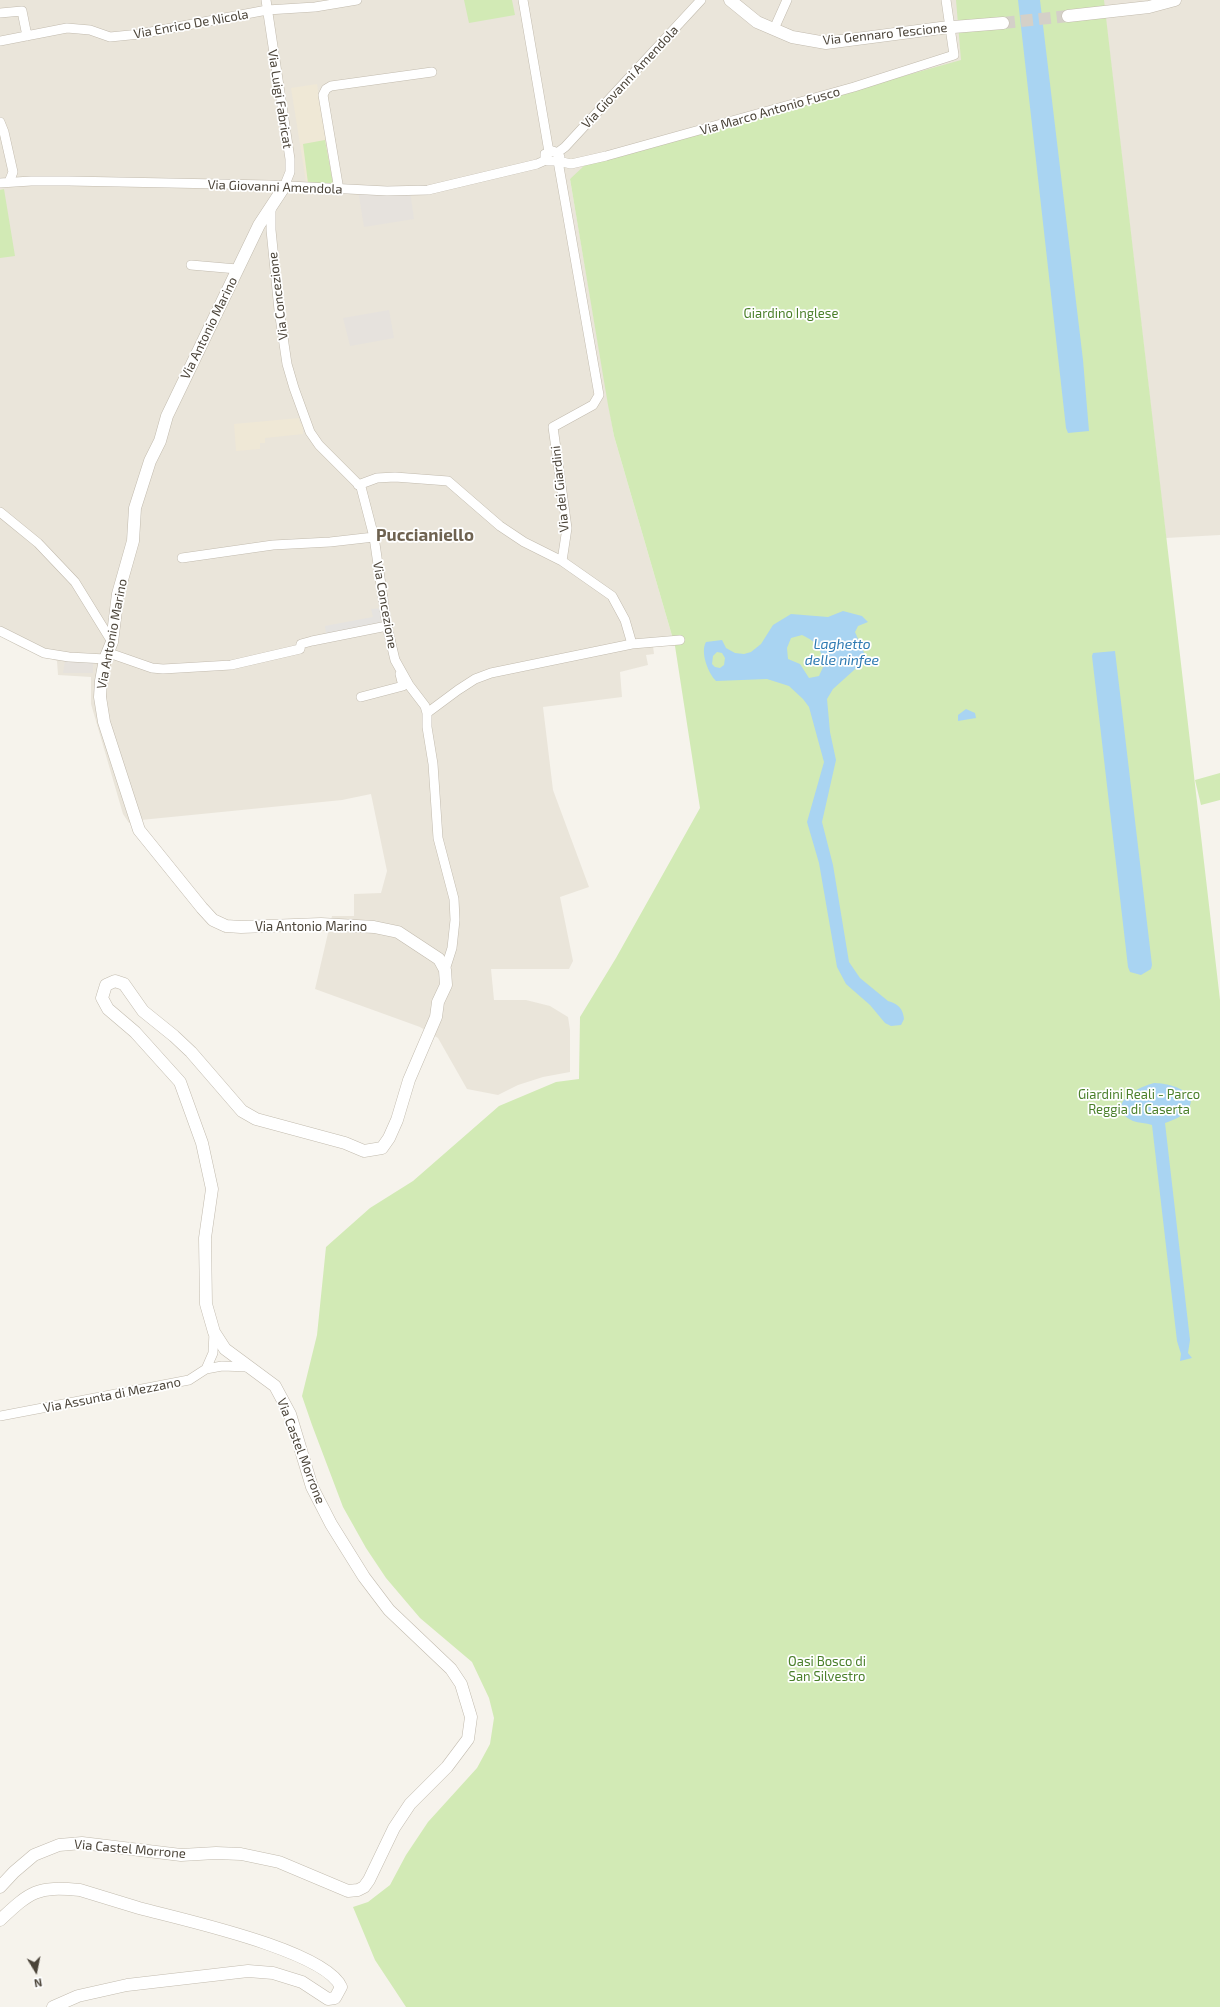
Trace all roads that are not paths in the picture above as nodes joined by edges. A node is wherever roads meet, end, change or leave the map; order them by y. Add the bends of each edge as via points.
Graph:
1 (266, 0) edge
2 (357, 0) edge
3 (523, 0) edge
4 (701, 0) edge
5 (730, 0) edge
6 (787, 0) edge
7 (946, 0) edge
8 (1175, 0) edge
9 (267, 10) junction
10 (0, 13) edge
11 (1068, 16) tunnel mouth
12 (1003, 23) tunnel mouth
13 (949, 28) junction
14 (774, 29) junction
15 (27, 36) junction
16 (0, 41) edge
17 (432, 72) dead end
18 (0, 122) edge
19 (552, 156) junction
20 (4, 183) edge
21 (284, 187) junction
22 (339, 190) junction
23 (271, 204) junction
24 (191, 265) dead end
25 (237, 270) junction
26 (358, 485) junction
27 (0, 512) edge
28 (374, 537) junction
29 (182, 558) dead end
30 (562, 562) junction
31 (387, 626) junction
32 (0, 631) edge
33 (680, 640) dead end
34 (632, 644) junction
35 (109, 651) junction
36 (399, 669) junction
37 (361, 697) dead end
38 (427, 713) junction
39 (445, 970) junction
40 (214, 1332) junction
41 (251, 1367) junction
42 (206, 1369) junction
43 (0, 1416) edge
44 (0, 1887) edge
45 (0, 1920) edge
46 (54, 2007) edge

1 - 9 street, Via Luigi Fabricat
2 - 9 street, Via Enrico De Nicola via 315,7
3 - 19 street
4 - 19 street, Via Giovanni Amendola via 565,147
5 - 14 street, Via Gennaro Tescione via 757,22
6 - 14 street
7 - 13 street, Via Marco Antonio Fusco
8 - 11 street via 1149,7
9 - 15 street, Via Enrico De Nicola via 140,34 110,37 90,30 67,28
9 - 21 street, Via Luigi Fabricat via 290,159 290,172
10 - 15 street via 22,11
12 - 13 street, Via Gennaro Tescione
13 - 14 street, Via Gennaro Tescione via 826,42 792,37
13 - 19 street, Via Marco Antonio Fusco via 954,54 854,87 571,164
15 - 16 street, Via Enrico De Nicola
17 - 22 street via 331,86 326,89 323,95
18 - 20 street via 13,172
19 - 22 street, Via Giovanni Amendola via 522,168 428,190
19 - 30 street, Via dei Giardini via 599,395 593,405 553,427 567,528
20 - 21 street, Via Giovanni Amendola via 69,181
21 - 22 street, Via Giovanni Amendola
21 - 23 street, Via Antonio Marino
23 - 25 street, Via Antonio Marino
23 - 26 street, Via Concezione via 271,230 280,315 287,364 294,388 310,432 319,445
24 - 25 street
25 - 35 street, Via Antonio Marino via 167,416 160,441 150,461 136,508 133,541 118,594
26 - 28 street, Via Concezione
26 - 30 street via 377,478 448,480 500,526
27 - 35 street via 38,543 75,582
28 - 29 street via 273,544
28 - 31 street, Via Concezione
30 - 34 street via 612,596 625,620
31 - 35 street via 312,641 301,644 300,649 231,665 152,668
31 - 36 street, Via Concezione
32 - 35 street via 44,653
33 - 34 street
34 - 38 street via 491,673 475,679
35 - 39 street, Via Antonio Marino via 100,697 104,722 135,822 213,920 226,926 241,927 320,924 374,927 398,932 439,959
36 - 37 street via 403,686
36 - 38 street, Via Concezione
38 - 39 street, Via Concezione via 438,838 454,899 452,948
39 - 40 street via 446,984 438,1002 436,1017 409,1080 389,1138 382,1148 364,1151 345,1143 256,1119 242,1111 191,1052 143,1011 124,984 115,981 106,985 102,998 108,1009 135,1032 180,1082 202,1143 212,1189 205,1238 206,1304
40 - 41 street via 225,1349
40 - 42 street via 213,1353
41 - 42 street via 240,1365
41 - 44 street, Via Castel Morrone via 275,1386 290,1414 312,1487 346,1549 389,1610 450,1669 461,1684 471,1717 468,1739 448,1767 410,1804 394,1828 374,1874 364,1887 358,1890 348,1891 278,1862 241,1854 181,1855 82,1843 58,1845 34,1855
42 - 43 street, Via Assunta di Mezzano via 190,1380
45 - 46 street via 27,1895 44,1889 80,1890 267,1942 320,1968 338,1980 341,1987 335,1998 328,1999 302,1982 273,1973 248,1971 127,1985 78,1996

